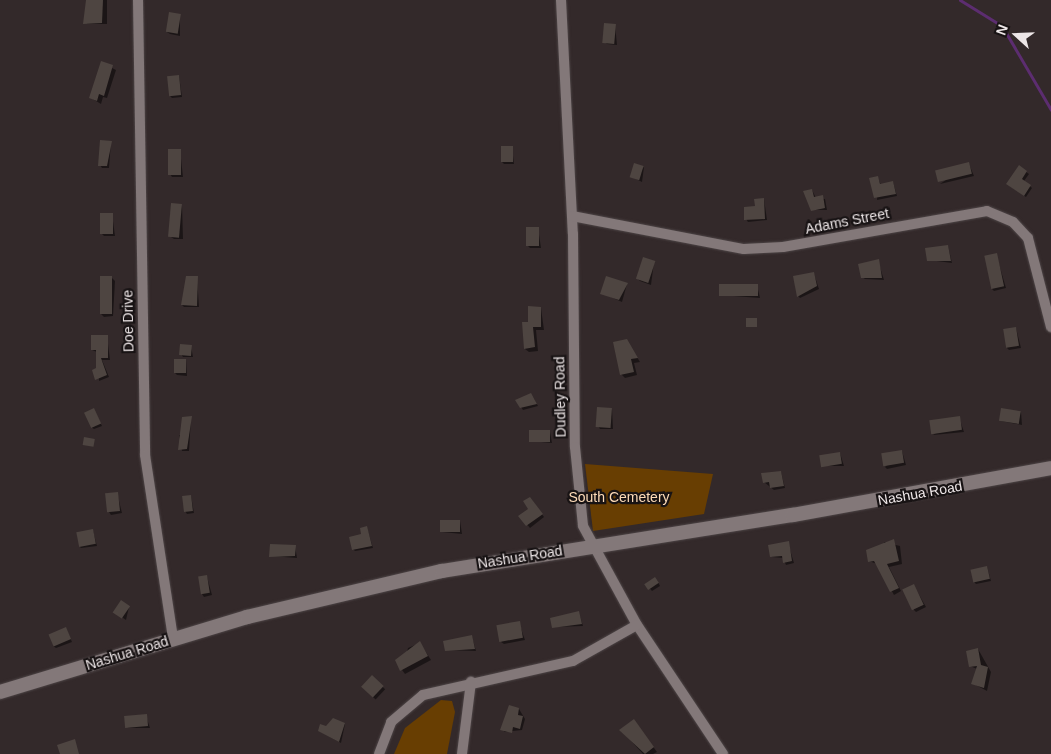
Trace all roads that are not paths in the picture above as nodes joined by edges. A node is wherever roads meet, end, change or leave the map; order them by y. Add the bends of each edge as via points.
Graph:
1 (138, 0) edge
2 (561, 0) edge
3 (572, 216) junction
4 (1051, 326) edge
5 (1051, 468) edge
6 (591, 546) junction
7 (637, 625) junction
8 (173, 638) junction
9 (471, 682) junction
10 (0, 692) edge
11 (379, 754) edge
12 (462, 754) edge
13 (723, 754) edge

1 - 8 street, Doe Drive via 145,456
2 - 3 street, Dudley Road
3 - 4 street, Adams Street via 744,249 782,248 987,211 1013,222 1028,238
3 - 6 street, Dudley Road via 575,447 581,518
5 - 6 main road, Nashua Road via 793,515
6 - 7 street, Dudley Road
6 - 8 main road, Nashua Road via 390,582
7 - 9 street via 582,658
7 - 13 street, Dudley Road
8 - 10 main road, Nashua Road
9 - 11 street via 435,690 404,708 391,722
9 - 12 street

